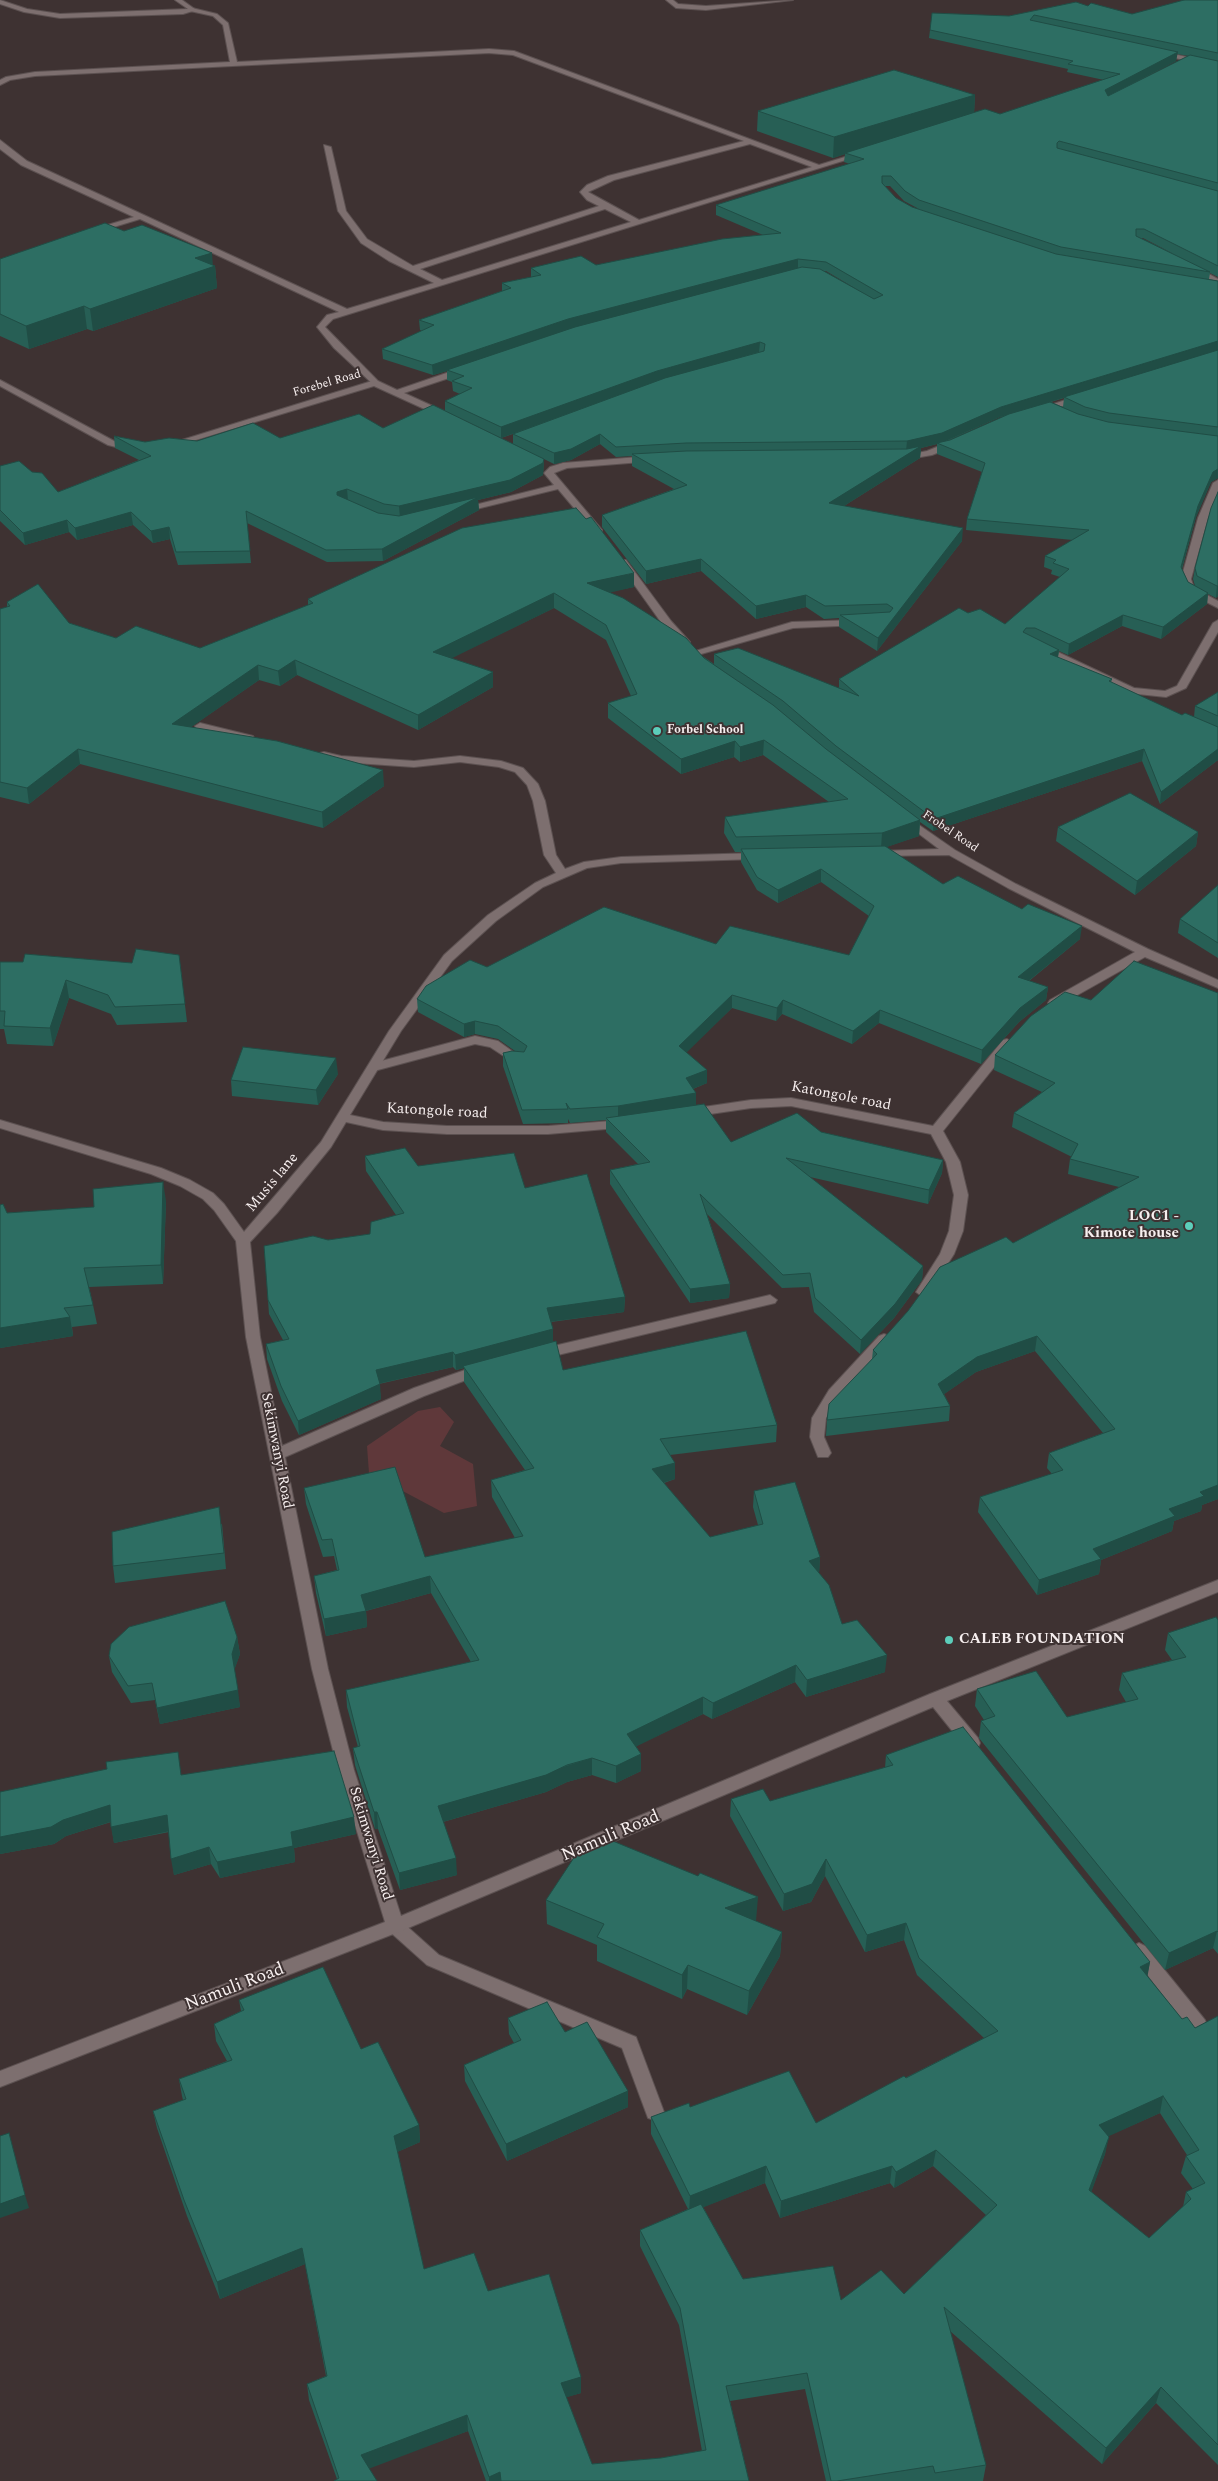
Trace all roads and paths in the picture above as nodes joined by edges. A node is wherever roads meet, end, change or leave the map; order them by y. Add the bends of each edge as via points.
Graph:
1 (178, 0) edge
2 (669, 0) edge
3 (790, 0) edge
4 (0, 2) edge
5 (192, 10) junction
6 (1154, 52) edge
7 (1218, 58) edge
8 (1188, 60) junction
9 (1202, 63) junction
10 (234, 64) junction
11 (1180, 64) edge
12 (1218, 66) edge
13 (0, 83) edge
14 (0, 142) edge
15 (749, 142) junction
16 (327, 147) dead end
17 (865, 153) edge
18 (819, 167) junction
19 (605, 206) junction
20 (143, 216) junction
21 (638, 222) junction
22 (90, 234) edge
23 (1183, 264) edge
24 (413, 269) junction
25 (1218, 282) edge
26 (441, 283) junction
27 (1202, 285) edge
28 (1218, 287) edge
29 (347, 312) junction
30 (471, 368) edge
31 (0, 383) edge
32 (375, 383) junction
33 (398, 392) junction
34 (1092, 395) edge
35 (1050, 407) junction
36 (1032, 412) edge
37 (1065, 414) edge
38 (450, 418) edge
39 (960, 440) edge
40 (165, 446) edge
41 (140, 448) edge
42 (892, 457) edge
43 (660, 459) edge
44 (1218, 483) edge
45 (559, 486) junction
46 (446, 513) edge
47 (1218, 605) edge
48 (866, 622) edge
49 (1218, 623) edge
50 (1029, 643) edge
51 (694, 653) junction
52 (704, 663) edge
53 (1154, 694) junction
54 (1164, 706) edge
55 (200, 726) edge
56 (265, 742) edge
57 (312, 753) edge
58 (897, 812) edge
59 (951, 852) junction
60 (864, 854) edge
61 (767, 856) edge
62 (562, 873) junction
63 (1144, 952) junction
64 (1218, 984) edge
65 (1042, 1012) edge
66 (1019, 1031) edge
67 (520, 1061) edge
68 (374, 1067) junction
69 (678, 1115) edge
70 (344, 1118) junction
71 (636, 1122) edge
72 (0, 1124) edge
73 (936, 1131) junction
74 (243, 1241) junction
75 (770, 1300) dead end
76 (915, 1302) edge
77 (894, 1329) edge
78 (523, 1358) edge
79 (493, 1366) edge
80 (823, 1453) dead end
81 (277, 1454) junction
82 (1218, 1586) edge
83 (936, 1699) junction
84 (980, 1753) edge
85 (395, 1926) junction
86 (1130, 1940) edge
87 (1198, 2026) edge
88 (0, 2078) edge
89 (655, 2112) dead end

1 - 5 street
2 - 3 street via 676,6 706,8
4 - 5 street via 26,12 60,16
5 - 10 street via 215,15 226,24
6 - 8 street
7 - 9 street
8 - 9 street
8 - 11 street
9 - 12 street
10 - 13 street via 35,74 8,78
10 - 15 street via 489,51 514,53
14 - 20 street via 24,163
15 - 18 street
15 - 19 street via 611,178 584,192
16 - 24 street via 342,211 364,241
17 - 18 street
18 - 21 street
19 - 21 street
19 - 24 street
20 - 22 street
20 - 29 street
21 - 26 street
23 - 25 street
24 - 26 street
26 - 29 street
27 - 28 street
29 - 32 street via 330,317 321,327
30 - 33 street
31 - 41 street via 111,443
32 - 33 street, Forebel Road
32 - 40 street, Forebel Road via 261,416 184,443
33 - 38 street, Forebel Road
34 - 35 street
35 - 36 street
35 - 37 street
39 - 42 street via 929,452
43 - 45 street via 549,467 549,473
44 - 47 street via 1203,518 1186,579 1190,590
45 - 46 street
45 - 51 street
48 - 51 street via 792,625
49 - 53 street via 1181,688 1166,694
50 - 53 street via 1132,691
51 - 52 street
53 - 54 street
55 - 56 street
57 - 62 street via 341,759 414,764 460,759 501,764 519,770 532,784 539,801 550,855
58 - 59 street, Frobel Road
59 - 60 street
59 - 63 street, Frobel Road
61 - 62 street, Musis lane via 621,860 584,865
62 - 68 street, Musis lane via 492,918 448,958 413,1004
63 - 64 street, Frobel Road
63 - 65 street
66 - 73 street
67 - 68 street via 494,1044 475,1040
68 - 70 street, Musis lane
69 - 73 street, Katongole road via 751,1104 791,1102
70 - 71 street, Katongole road via 414,1129 481,1131 548,1130
70 - 74 street, Musis lane via 272,1210
72 - 74 street, Sekimwanyi Road via 156,1171 185,1183 208,1196
73 - 76 street via 952,1162 961,1195 956,1231 947,1254
74 - 81 street, Sekimwanyi Road via 253,1337
75 - 78 street
77 - 80 street via 834,1394 819,1418 817,1437
79 - 81 street via 419,1392
81 - 85 street, Sekimwanyi Road via 320,1669 346,1770
82 - 83 street, Namuli Road
83 - 84 street
83 - 85 street, Namuli Road
85 - 88 street, Namuli Road
85 - 89 street via 432,1960 629,2043
86 - 87 street

